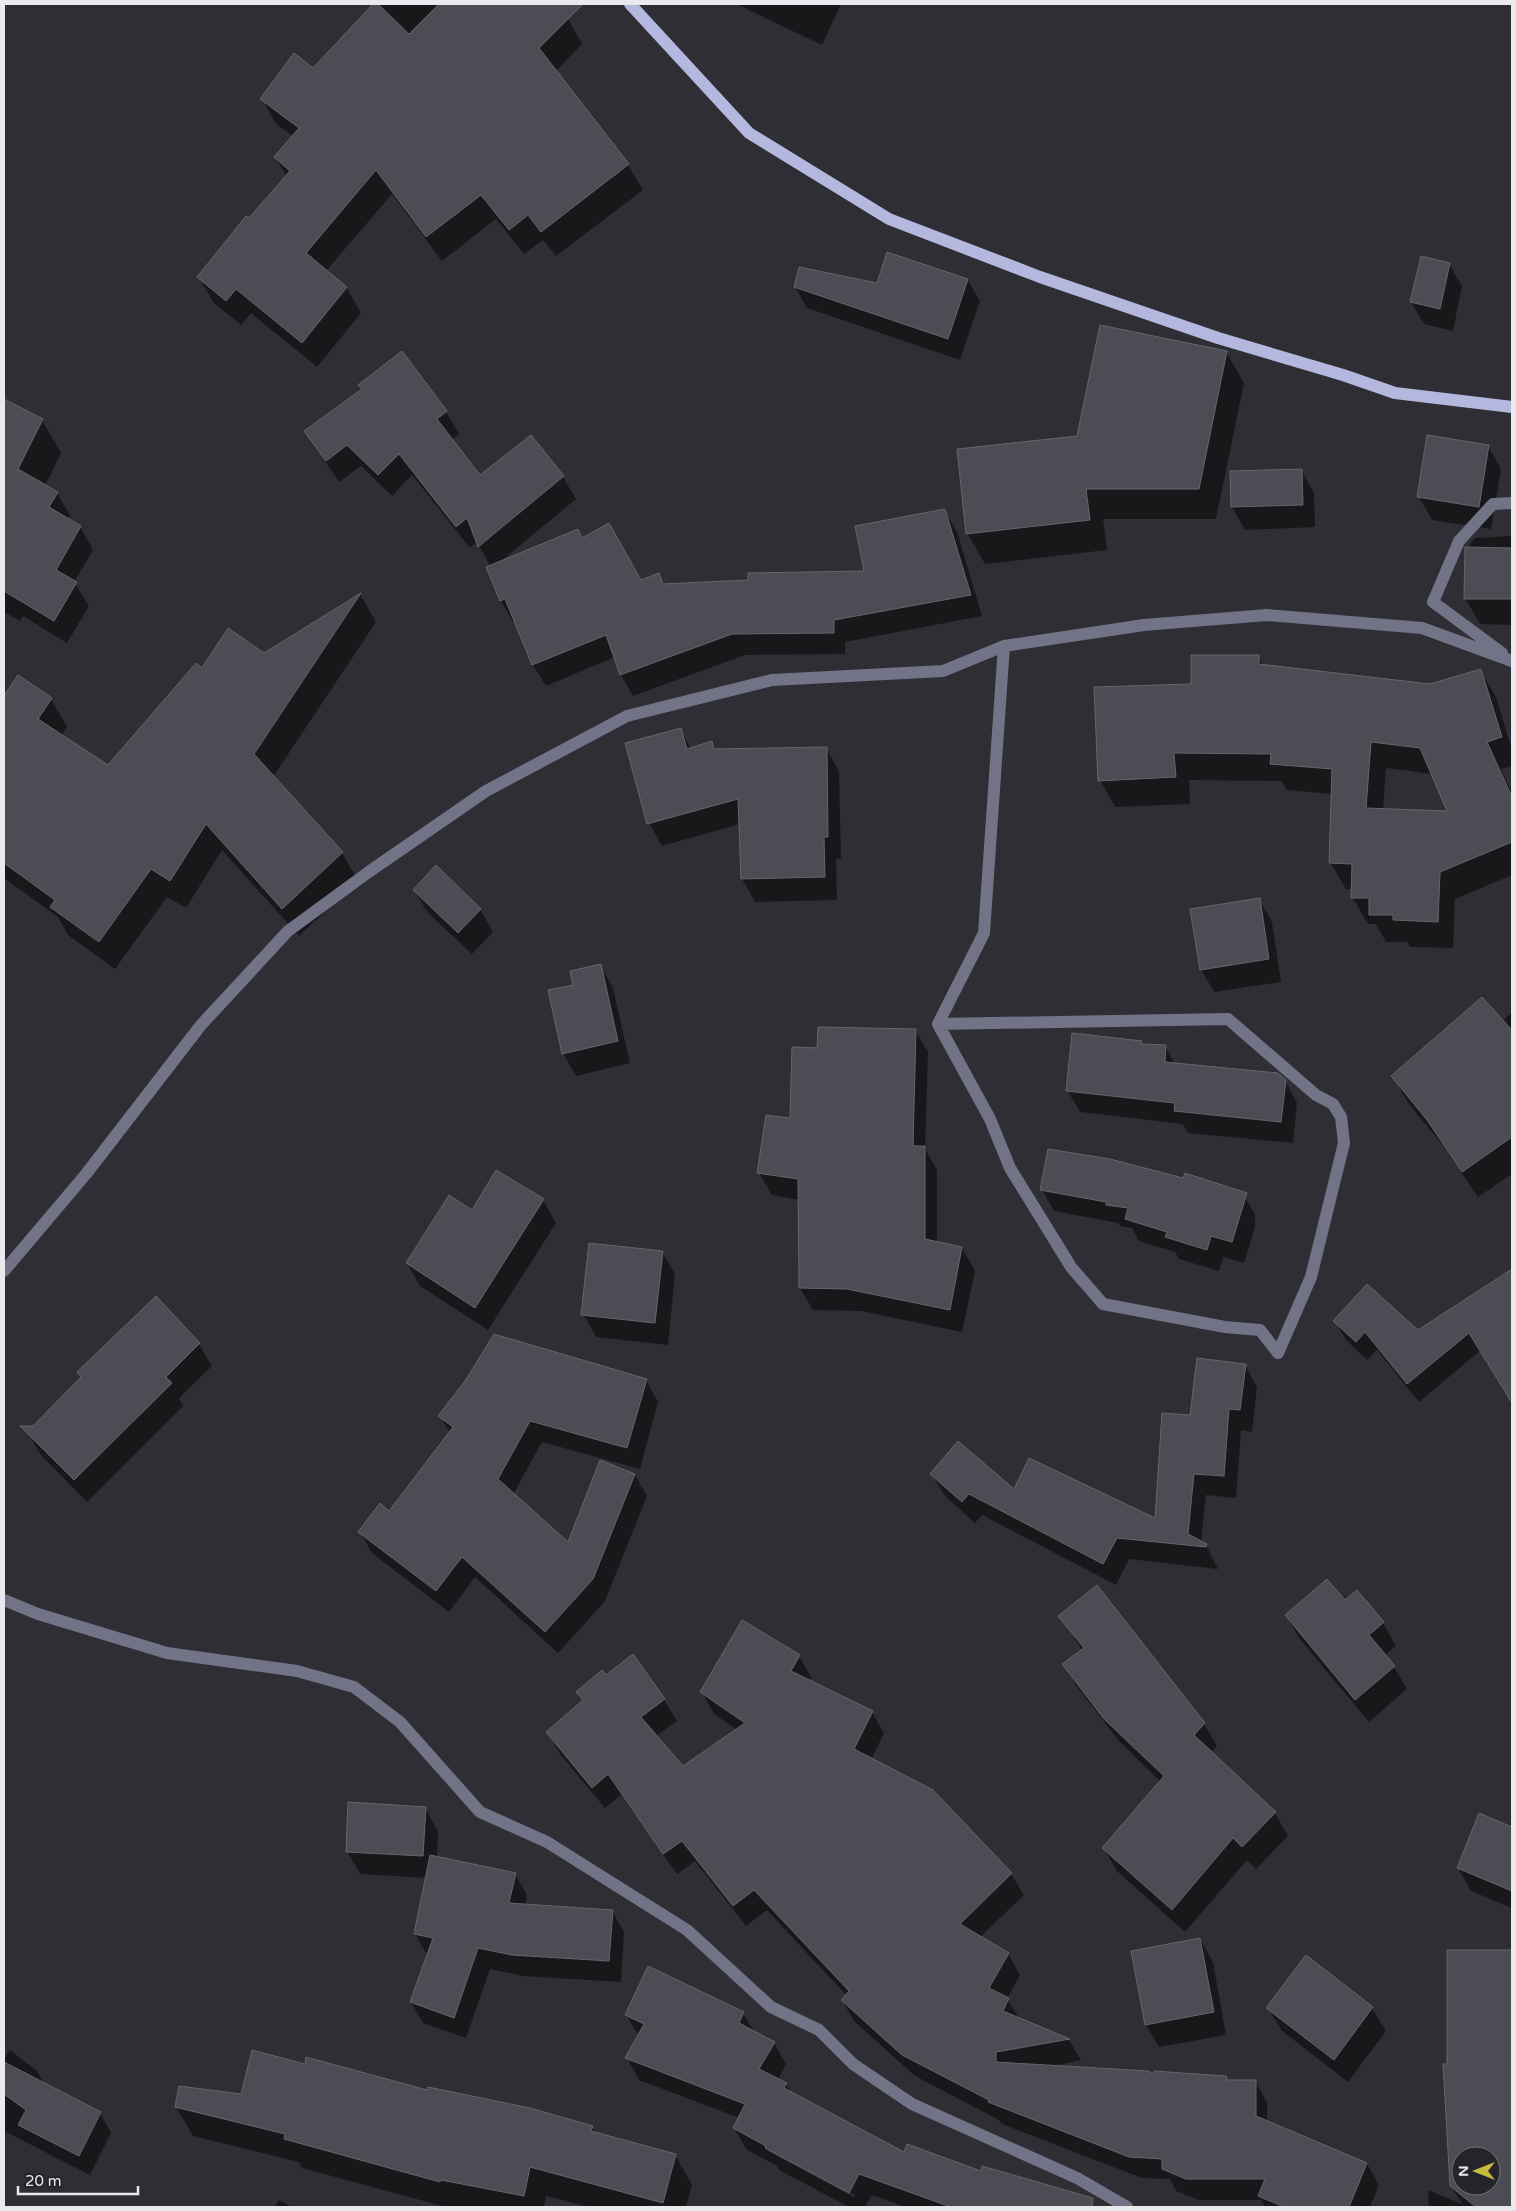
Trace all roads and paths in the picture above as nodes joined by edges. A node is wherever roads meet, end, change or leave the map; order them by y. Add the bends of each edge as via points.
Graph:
1 (630, 4) edge
2 (1512, 407) edge
3 (1512, 503) edge
4 (1004, 646) junction
5 (1512, 661) edge
6 (938, 1024) junction
7 (4, 1270) edge
8 (4, 1600) edge
9 (1127, 2207) edge

1 - 2 main road via 749,133 888,219 1040,277 1218,338 1395,393
3 - 5 street via 1493,504 1459,541 1433,602
4 - 5 street via 1144,625 1267,615 1422,628
4 - 6 street via 984,933
4 - 7 street via 943,671 772,680 627,716 486,791 288,931 201,1024 86,1174
6 - 6 street via 990,1119 1010,1168 1071,1267 1103,1304 1260,1330 1278,1352 1311,1276 1344,1142 1341,1116 1333,1104 1316,1094 1228,1018
8 - 9 street via 38,1614 167,1653 297,1671 354,1687 400,1722 480,1812 547,1842 687,1930 771,2007 819,2030 860,2069 912,2104 1077,2178

